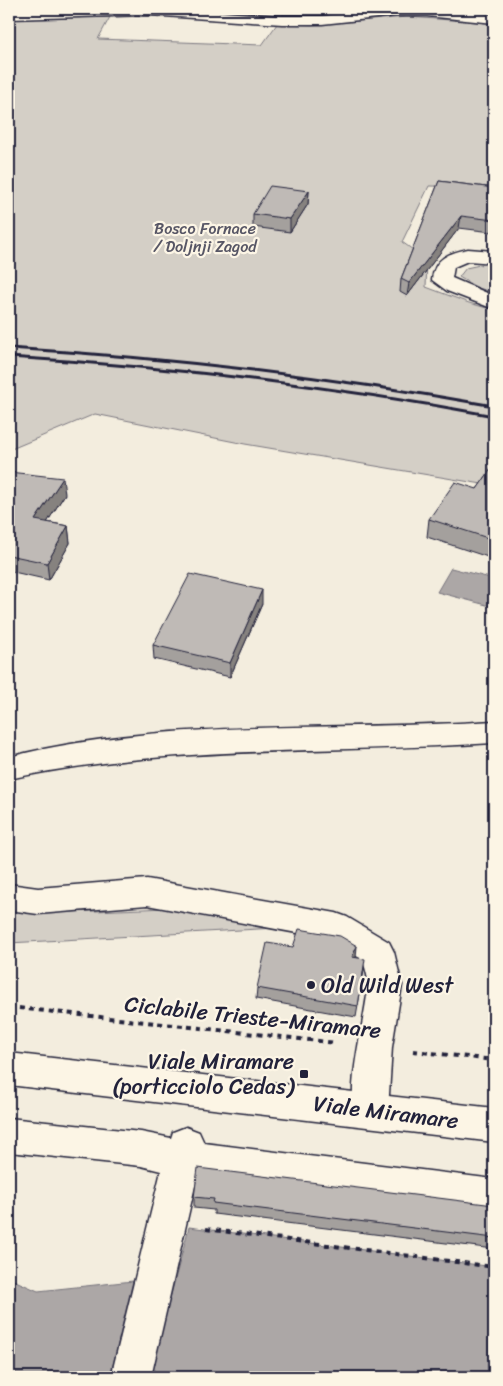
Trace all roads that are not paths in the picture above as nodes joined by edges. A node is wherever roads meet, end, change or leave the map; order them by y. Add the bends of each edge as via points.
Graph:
1 (9, 15) edge
2 (494, 19) edge
3 (494, 257) edge
4 (494, 303) edge
5 (494, 732) edge
6 (9, 768) edge
7 (9, 897) edge
8 (9, 1069) edge
9 (370, 1110) junction
10 (494, 1125) edge
11 (9, 1136) edge
12 (184, 1151) junction
13 (494, 1197) edge
14 (131, 1377) edge

1 - 2 street via 149,11 298,20 427,12
3 - 4 street via 479,254 457,258 446,263 442,280
5 - 6 street via 423,738 216,741 112,749
7 - 9 street via 38,901 147,892 336,928 378,952 385,985 375,1047
8 - 9 street, Viale Miramare
9 - 10 street, Viale Miramare
11 - 12 street
12 - 13 street
12 - 14 street

